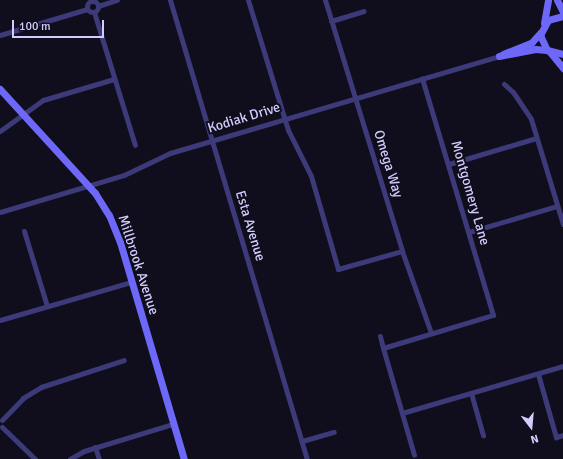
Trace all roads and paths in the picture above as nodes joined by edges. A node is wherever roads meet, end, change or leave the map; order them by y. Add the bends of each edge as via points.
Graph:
1 (117, 0) edge
2 (170, 0) edge
3 (248, 0) edge
4 (325, 0) edge
5 (548, 0) edge
6 (557, 0) edge
7 (91, 1) edge
8 (98, 6) junction
9 (88, 9) junction
10 (364, 11) dead end
11 (94, 12) junction
12 (563, 12) edge
13 (563, 16) edge
14 (332, 21) junction
15 (543, 25) junction
16 (540, 33) junction
17 (0, 35) edge
18 (549, 51) junction
19 (563, 54) edge
20 (499, 56) junction
21 (563, 68) edge
22 (422, 78) junction
23 (114, 79) junction
24 (504, 84) dead end
25 (0, 90) edge
26 (354, 98) junction
27 (23, 114) junction
28 (284, 119) junction
29 (0, 131) edge
30 (536, 138) junction
31 (211, 141) junction
32 (135, 145) dead end
33 (449, 164) junction
34 (88, 186) junction
35 (557, 206) junction
36 (0, 212) edge
37 (563, 224) edge
38 (24, 231) dead end
39 (469, 232) junction
40 (402, 251) junction
41 (131, 282) junction
42 (47, 306) junction
43 (0, 320) edge
44 (430, 333) junction
45 (380, 336) dead end
46 (383, 348) junction
47 (124, 360) dead end
48 (563, 366) edge
49 (538, 374) junction
50 (471, 393) junction
51 (402, 413) junction
52 (1, 420) edge
53 (174, 424) junction
54 (1, 428) edge
55 (334, 432) dead end
56 (483, 435) dead end
57 (563, 435) edge
58 (302, 441) junction
59 (95, 447) junction
60 (414, 455) dead end
61 (35, 459) edge
62 (70, 459) edge
63 (99, 459) edge
64 (184, 459) edge
65 (307, 459) edge

1 - 8 street
2 - 31 street, Esta Avenue
3 - 28 street
4 - 14 street, Omega Way
5 - 15 street
6 - 12 street
7 - 8 street
7 - 9 street
8 - 11 street
9 - 11 street
9 - 17 street
10 - 14 street
11 - 23 street
13 - 15 street via 551,18
14 - 26 street, Omega Way
15 - 16 street
16 - 18 street via 541,42
16 - 20 street, Kodiak Drive via 532,42
18 - 19 street, Kodiak Drive
18 - 20 street, Kodiak Drive via 535,48
18 - 21 street
20 - 22 street, Kodiak Drive
22 - 26 street, Kodiak Drive
22 - 33 street, Montgomery Lane
23 - 27 street via 52,97
23 - 32 street
24 - 30 street via 522,104 531,119
25 - 27 street, Millbrook Avenue
26 - 28 street, Kodiak Drive
26 - 40 street, Omega Way via 381,176
27 - 29 street
27 - 34 street, Millbrook Avenue
28 - 31 street, Kodiak Drive
28 - 40 street via 311,176 338,269
30 - 33 street
30 - 35 street
31 - 34 street, Kodiak Drive via 170,153 124,175
31 - 58 street, Esta Avenue
33 - 39 street, Montgomery Lane
34 - 36 street, Kodiak Drive
34 - 41 street, Millbrook Avenue via 112,223
35 - 37 street
35 - 39 street
38 - 42 street
39 - 44 street, Montgomery Lane via 493,315
40 - 44 street, Omega Way
41 - 42 street
41 - 53 street, Millbrook Avenue
42 - 43 street
44 - 46 street
45 - 46 street
46 - 51 street
47 - 52 street via 41,387 23,398
48 - 49 street
49 - 50 street
49 - 57 street via 556,437
50 - 51 street
50 - 56 street
51 - 60 street
52 - 54 street
53 - 59 street
53 - 64 street, Millbrook Avenue
54 - 61 street
55 - 58 street
58 - 65 street, Esta Avenue
59 - 62 street
59 - 63 street

